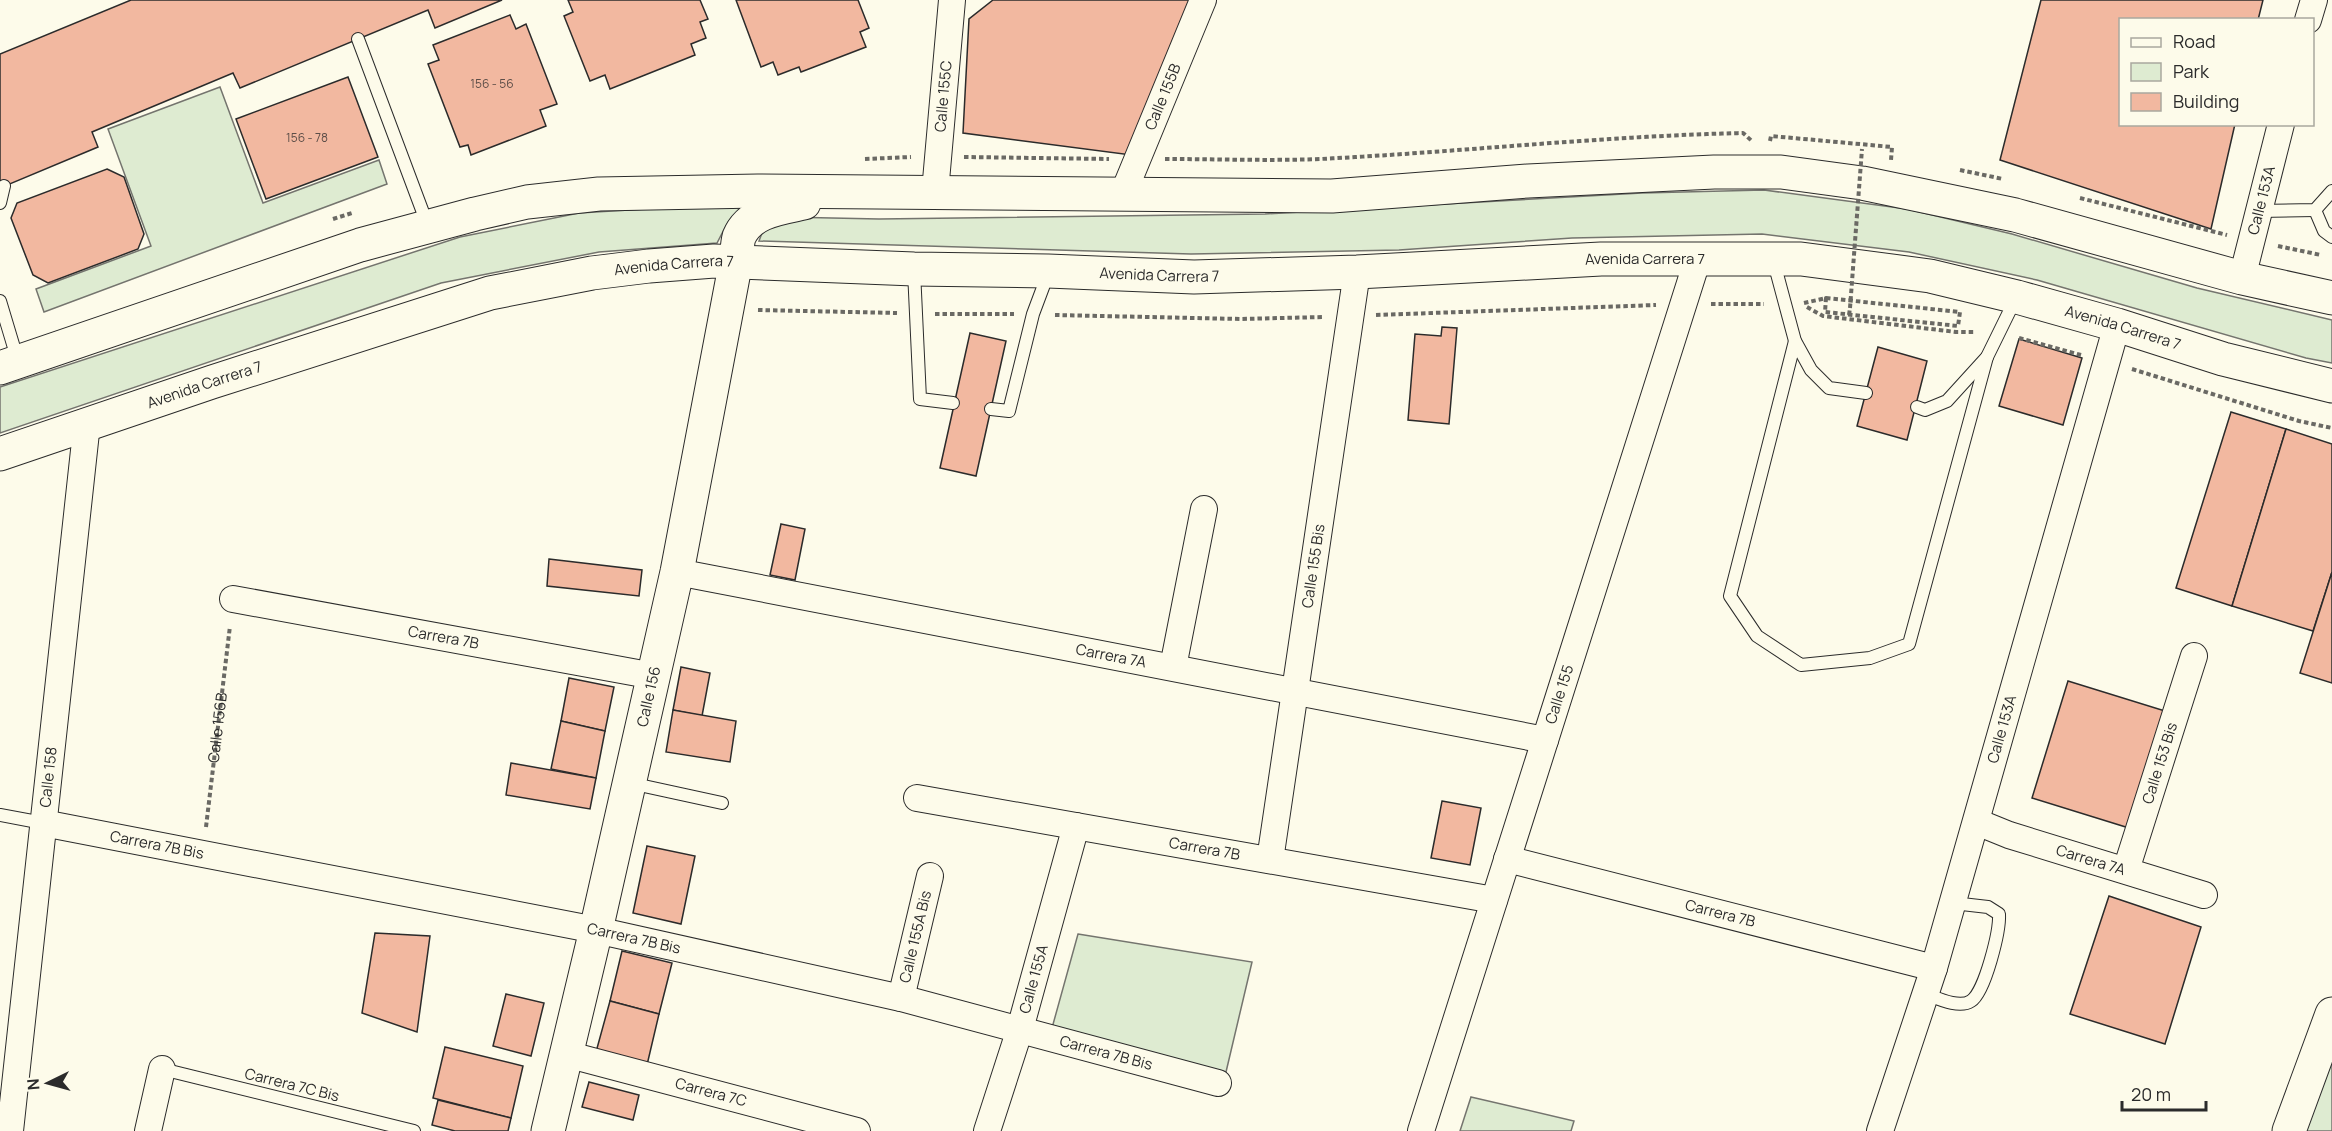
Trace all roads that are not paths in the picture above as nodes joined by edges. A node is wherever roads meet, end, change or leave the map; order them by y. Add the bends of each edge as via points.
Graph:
1 (952, 0) edge
2 (1203, 0) edge
3 (2314, 0) edge
4 (2309, 18) edge
5 (358, 39) dead end
6 (2280, 126) edge
7 (4, 186) dead end
8 (2332, 191) edge
9 (883, 192) junction
10 (935, 192) junction
11 (1123, 194) junction
12 (0, 203) edge
13 (2315, 210) junction
14 (2258, 211) junction
15 (428, 226) junction
16 (2332, 237) edge
17 (1698, 258) junction
18 (1773, 258) junction
19 (736, 261) junction
20 (914, 269) junction
21 (1048, 271) junction
22 (1357, 272) junction
23 (2242, 278) junction
24 (2017, 297) junction
25 (2332, 298) edge
26 (0, 301) edge
27 (2117, 325) junction
28 (1795, 341) junction
29 (1987, 357) junction
30 (9, 365) edge
31 (2332, 387) edge
32 (1866, 393) dead end
33 (953, 403) dead end
34 (1917, 407) dead end
35 (992, 408) dead end
36 (87, 423) junction
37 (0, 454) edge
38 (1204, 509) dead end
39 (677, 572) junction
40 (233, 599) road end
41 (2194, 656) dead end
42 (1173, 667) junction
43 (654, 676) junction
44 (1294, 691) junction
45 (1545, 740) junction
46 (630, 783) junction
47 (917, 798) dead end
48 (722, 803) dead end
49 (0, 815) edge
50 (1977, 822) junction
51 (44, 824) junction
52 (1076, 826) junction
53 (1507, 859) junction
54 (1270, 860) junction
55 (2126, 870) junction
56 (930, 876) dead end
57 (2204, 895) dead end
58 (1494, 900) junction
59 (1953, 903) junction
60 (596, 930) junction
61 (1934, 968) junction
62 (1926, 994) junction
63 (901, 998) junction
64 (2332, 1014) edge
65 (1020, 1029) junction
66 (566, 1054) junction
67 (162, 1069) joint
68 (1218, 1083) dead end
69 (10, 1131) edge
70 (148, 1131) edge
71 (414, 1131) edge
72 (548, 1131) edge
73 (856, 1131) edge
74 (987, 1131) edge
75 (1421, 1131) edge
76 (1880, 1131) edge
77 (2289, 1131) edge

1 - 10 street, Calle 155C
2 - 11 street, Calle 155B
3 - 4 street
5 - 15 lane
6 - 14 street, Calle 153A
7 - 12 lane
8 - 13 lane
9 - 10 main road
9 - 15 main road via 599,194 527,202
9 - 19 main road, Calle 156 via 769,211 750,222 740,237
10 - 11 main road
11 - 23 main road via 1332,195 1528,181 1781,172 1862,183 2015,215
13 - 14 lane
13 - 16 lane via 2324,231
14 - 23 street, Calle 153A
15 - 30 main road via 360,245
17 - 18 main road, Avenida Carrera 7
17 - 22 main road, Avenida Carrera 7
17 - 45 street, Calle 155
18 - 24 main road, Avenida Carrera 7 via 1930,276
18 - 28 lane
19 - 20 main road, Avenida Carrera 7
19 - 36 main road, Avenida Carrera 7 via 592,273 490,293
19 - 39 main road, Calle 156
20 - 21 main road, Avenida Carrera 7
20 - 33 lane via 920,399
21 - 22 main road, Avenida Carrera 7 via 1194,277
21 - 35 lane via 1009,411
22 - 44 street, Calle 155 Bis
23 - 25 main road
24 - 27 main road, Avenida Carrera 7
24 - 29 lane
26 - 30 lane
27 - 31 main road, Avenida Carrera 7 via 2223,359
27 - 50 street, Calle 153A
28 - 29 lane via 1730,596 1757,636 1801,664 1870,658 1909,644
28 - 32 lane via 1811,370 1829,388
29 - 34 lane via 1947,401 1925,410
36 - 37 main road, Avenida Carrera 7
36 - 51 street, Calle 158
38 - 42 street
39 - 42 street, Carrera 7A
39 - 43 main road, Calle 156
40 - 43 street, Carrera 7B
41 - 55 street, Calle 153 Bis
42 - 44 street, Carrera 7A
43 - 46 main road, Calle 156
44 - 45 street, Carrera 7A
44 - 54 street, Calle 155 Bis
45 - 53 street, Calle 155
46 - 48 lane
46 - 60 main road, Calle 156
47 - 52 street, Carrera 7B
49 - 51 lane
50 - 55 street, Carrera 7A
50 - 59 street, Calle 153A
51 - 60 street, Carrera 7B Bis
51 - 69 street, Calle 158
52 - 54 street, Carrera 7B
52 - 65 street, Calle 155A
53 - 58 street, Calle 155
53 - 61 street, Carrera 7B
54 - 58 street, Carrera 7B
55 - 57 street, Carrera 7A
56 - 63 street, Calle 155A Bis
58 - 75 street, Calle 155
59 - 61 street, Calle 153A
59 - 62 lane via 1988,907 1999,914 2000,925 1982,985 1971,1001 1961,1004
60 - 63 street, Carrera 7B Bis
60 - 66 main road, Calle 156
61 - 62 street, Calle 153A
62 - 76 street, Calle 153A
63 - 65 street, Carrera 7B Bis
64 - 77 main road
65 - 68 street, Carrera 7B Bis
65 - 74 street, Calle 155A
66 - 72 main road, Calle 156
66 - 73 street, Carrera 7C
67 - 70 street
67 - 71 lane, Carrera 7C Bis

